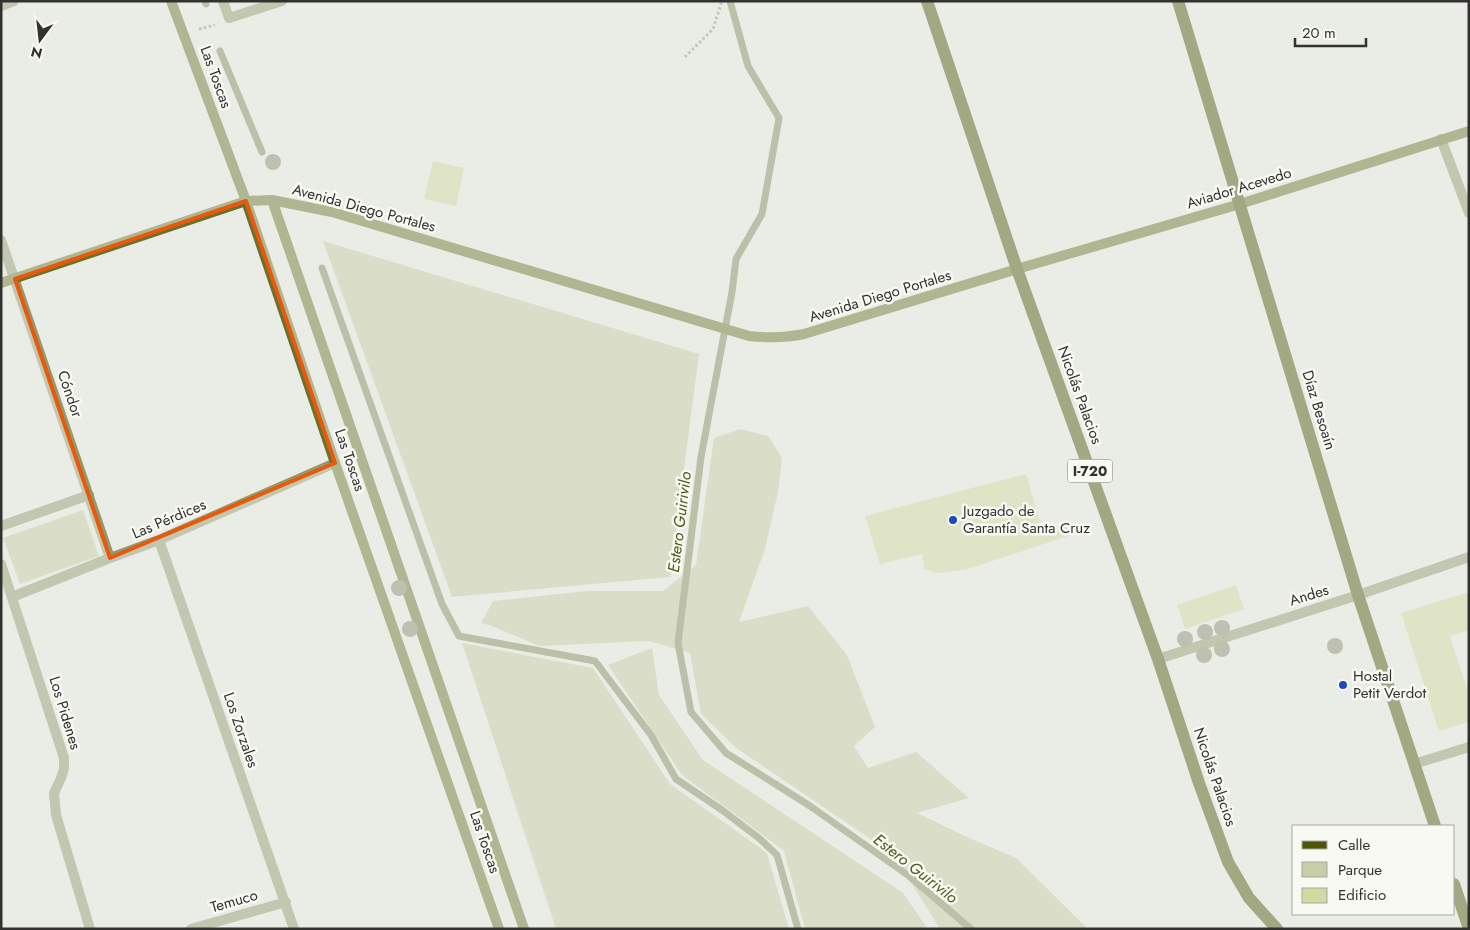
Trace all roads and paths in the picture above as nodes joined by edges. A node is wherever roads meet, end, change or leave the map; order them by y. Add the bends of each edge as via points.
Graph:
1 (14, 1) edge
2 (171, 1) edge
3 (223, 1) edge
4 (282, 1) edge
5 (722, 1) edge
6 (927, 1) edge
7 (1178, 1) edge
8 (1, 6) edge
9 (228, 18) junction
10 (183, 34) junction
11 (685, 56) dead end
12 (1469, 130) edge
13 (1441, 139) junction
14 (272, 200) junction
15 (246, 202) junction
16 (1240, 204) junction
17 (1469, 213) edge
18 (1, 240) edge
19 (1017, 270) junction
20 (15, 278) junction
21 (1, 283) edge
22 (335, 462) junction
23 (89, 495) junction
24 (1, 526) edge
25 (159, 540) junction
26 (1469, 557) edge
27 (110, 558) junction
28 (1, 564) edge
29 (1358, 595) junction
30 (12, 597) junction
31 (1158, 659) junction
32 (1469, 747) edge
33 (1414, 764) junction
34 (1435, 825) edge
35 (1455, 887) edge
36 (286, 902) junction
37 (90, 929) edge
38 (191, 929) edge
39 (294, 929) edge
40 (499, 929) edge
41 (524, 929) edge
42 (1277, 929) edge
43 (1469, 929) edge

1 - 8 street
2 - 10 street, Las Toscas
3 - 9 street
4 - 9 street
5 - 11 path via 713,30
6 - 19 main road, Nicolás Palacios / I-720
7 - 16 main road, Díaz Besoaín
9 - 10 path via 220,24
10 - 15 street, Las Toscas
12 - 13 street, Aviador Acevedo
13 - 16 street, Aviador Acevedo
13 - 17 street
14 - 15 street, Avenida Diego Portales
14 - 19 street, Avenida Diego Portales via 332,212 749,336 777,338 804,334
14 - 41 street, Las Toscas
15 - 20 street, Avenida Diego Portales
15 - 22 street, Las Toscas
16 - 19 street, Aviador Acevedo
16 - 29 main road, Díaz Besoaín
18 - 20 street, Cóndor
19 - 31 main road, Nicolás Palacios / I-720
20 - 21 street, Avenida Diego Portales
20 - 23 street, Cóndor
22 - 25 street, Las Pérdices
22 - 40 street, Las Toscas
23 - 24 street
23 - 27 street, Cóndor
25 - 27 street, Las Pérdices
25 - 36 street, Los Zorzales
26 - 29 street, Andes
27 - 30 street, Las Pérdices
28 - 30 street, Los Pidenes
29 - 31 street, Andes
29 - 33 main road, Díaz Besoaín
30 - 37 street, Los Pidenes via 64,758 54,802
31 - 42 main road, Nicolás Palacios / I-720 via 1228,862 1249,898
32 - 33 street
33 - 34 main road, Díaz Besoaín
35 - 43 main road
36 - 38 street, Temuco
36 - 39 street, Los Zorzales

